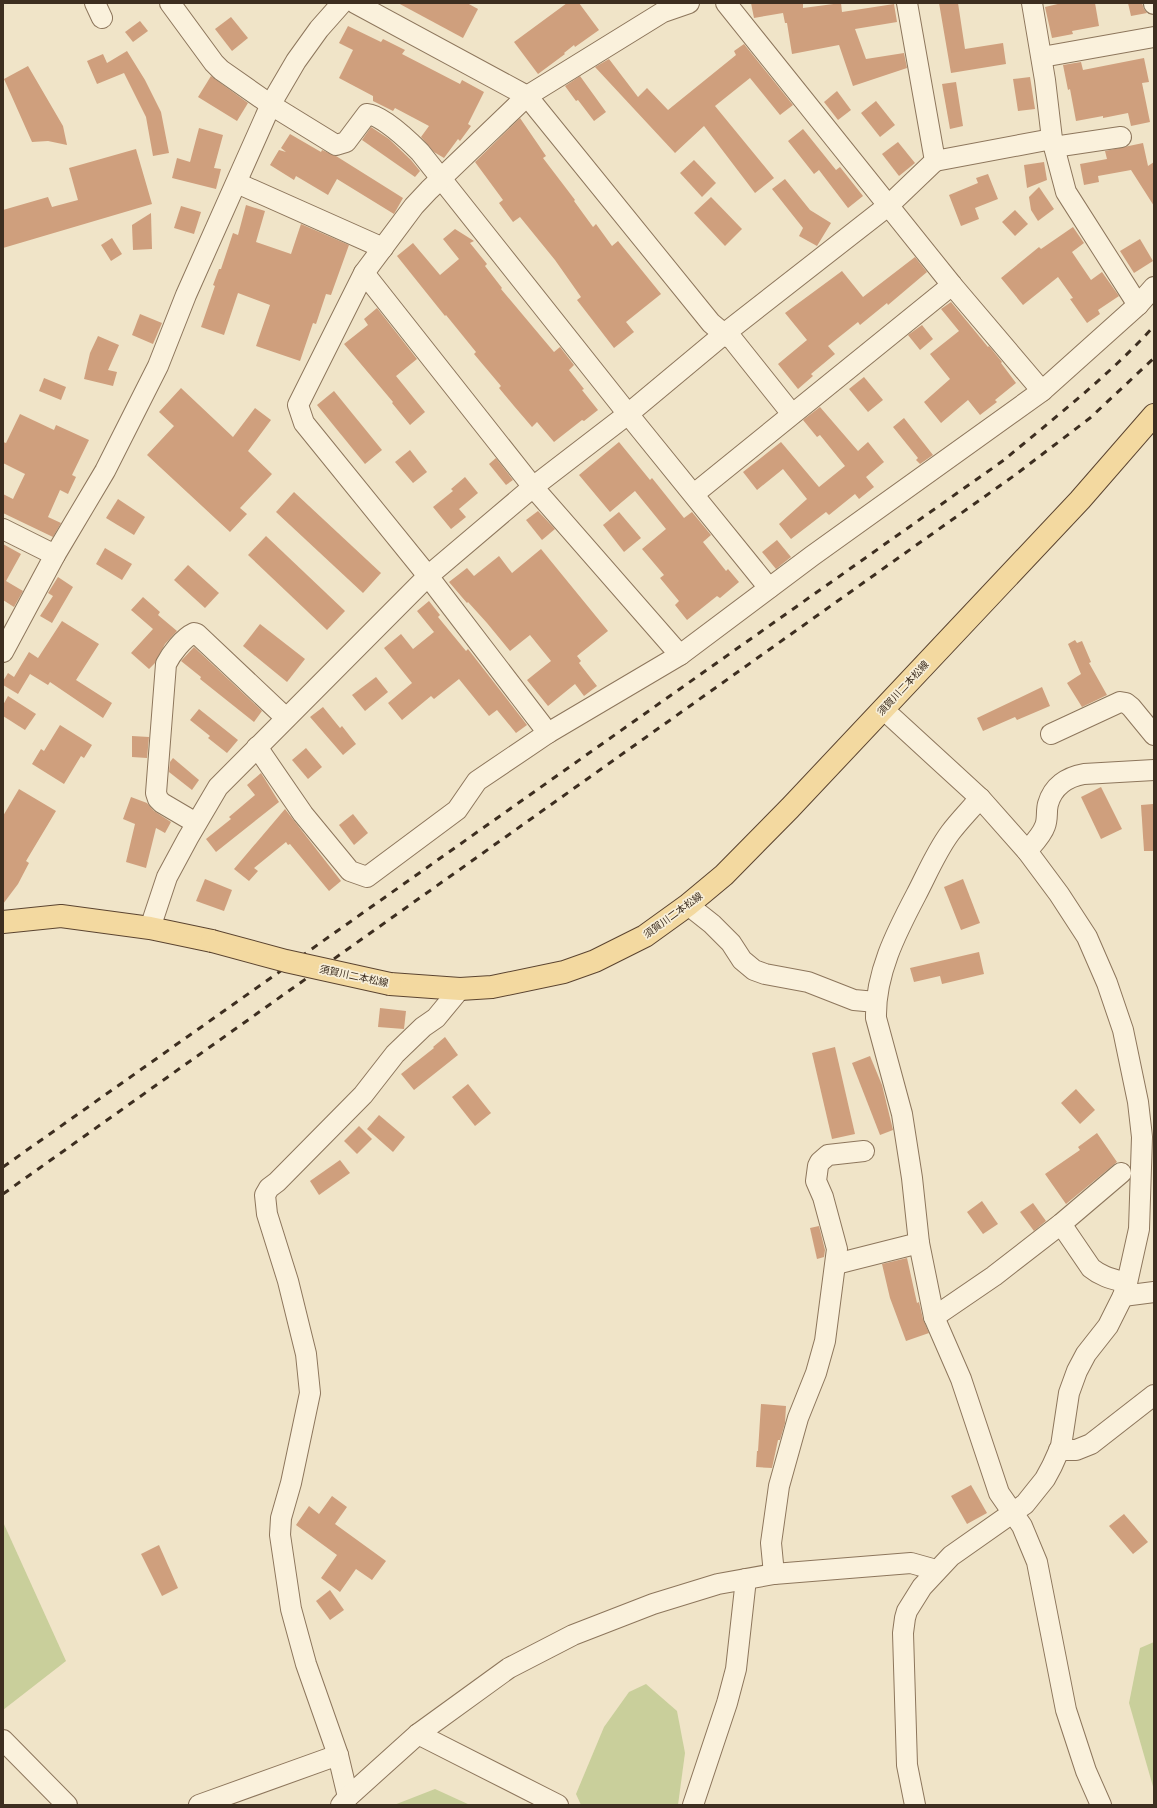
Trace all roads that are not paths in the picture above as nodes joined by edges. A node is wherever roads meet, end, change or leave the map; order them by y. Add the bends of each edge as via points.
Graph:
1 (170, 3) edge
2 (342, 3) edge
3 (355, 3) edge
4 (689, 3) edge
5 (726, 3) edge
6 (907, 3) edge
7 (1032, 3) edge
8 (1154, 38) edge
9 (1042, 58) junction
10 (527, 96) junction
11 (271, 105) junction
12 (1121, 137) dead end
13 (1053, 143) junction
14 (935, 161) junction
15 (441, 180) junction
16 (237, 183) junction
17 (889, 205) junction
18 (384, 248) junction
19 (364, 273) junction
20 (952, 285) junction
21 (1154, 287) edge
22 (1138, 305) junction
23 (724, 334) junction
24 (1042, 391) junction
25 (628, 414) junction
26 (792, 414) junction
27 (1154, 415) edge
28 (533, 487) junction
29 (694, 494) junction
30 (3, 529) edge
31 (55, 555) junction
32 (428, 576) junction
33 (770, 588) junction
34 (3, 652) edge
35 (680, 655) junction
36 (884, 709) junction
37 (286, 718) junction
38 (548, 732) junction
39 (1051, 734) dead end
40 (1154, 735) edge
41 (257, 747) junction
42 (1154, 770) edge
43 (980, 798) junction
44 (196, 823) junction
45 (1027, 851) junction
46 (688, 904) junction
47 (3, 922) edge
48 (150, 928) junction
49 (460, 989) junction
50 (876, 1002) junction
51 (864, 1151) dead end
52 (1121, 1173) dead end
53 (1061, 1224) junction
54 (919, 1243) junction
55 (836, 1264) junction
56 (1125, 1289) junction
57 (1154, 1292) edge
58 (934, 1317) junction
59 (1154, 1395) edge
60 (1059, 1450) junction
61 (1012, 1513) junction
62 (936, 1570) junction
63 (774, 1574) junction
64 (746, 1579) junction
65 (418, 1734) junction
66 (3, 1740) edge
67 (338, 1755) junction
68 (344, 1801) edge
69 (68, 1805) edge
70 (199, 1805) edge
71 (558, 1805) edge
72 (693, 1805) edge
73 (915, 1805) edge
74 (1100, 1805) edge

1 - 11 street via 214,63
2 - 11 street via 296,61
3 - 10 street
4 - 10 street via 663,12
5 - 17 street
6 - 14 street
7 - 9 street
8 - 9 street
9 - 13 street
10 - 15 street
10 - 23 street via 711,323
11 - 15 street via 336,145 346,142 363,117 367,114 375,115 410,142
11 - 16 street
12 - 13 street
13 - 14 street
13 - 22 street via 1066,192
14 - 17 street
15 - 18 street via 414,206
15 - 25 street
16 - 18 street
16 - 31 street via 186,295 158,366 105,471
17 - 20 street
17 - 23 street
18 - 19 street
19 - 28 street
19 - 32 street via 298,405 304,423
20 - 24 street
20 - 26 street
21 - 22 street
22 - 24 street
23 - 25 street
23 - 26 street via 733,340
24 - 33 street
25 - 28 street
25 - 29 street
26 - 29 street
27 - 36 main road, 須賀川二本松線 via 1080,500
28 - 32 street
28 - 35 street
29 - 33 street
30 - 31 street
31 - 34 street
32 - 37 street
32 - 38 street
33 - 35 street
35 - 38 street
36 - 43 street
36 - 46 main road, 須賀川二本松線 via 750,850
37 - 41 street
37 - 44 street via 197,634 190,634 173,653 166,664 156,793 162,803
38 - 41 street via 477,781 457,810 367,877 350,871 303,814
39 - 40 street via 1123,702 1131,707
41 - 44 street via 218,787
42 - 45 street via 1084,774 1064,781 1053,792 1045,826
43 - 45 street
43 - 50 street via 946,840 903,918 887,958
44 - 48 street via 168,877
45 - 56 street via 1059,894 1086,938 1107,983 1123,1030 1138,1102 1142,1137 1139,1229
46 - 49 main road, 須賀川二本松線 via 645,936 595,961 564,972 492,987
46 - 50 street via 712,924 731,943 742,960 754,970 808,982 854,1000
47 - 48 main road, 須賀川二本松線 via 61,916
48 - 49 main road, 須賀川二本松線, bridge via 390,984
49 - 67 street via 436,1018 395,1054 363,1095 269,1188 265,1196 267,1214 288,1281 306,1354 310,1393 281,1518 280,1535 291,1608 306,1664
50 - 54 street via 876,1018 902,1114
51 - 55 street via 828,1155 818,1166 816,1181 837,1249
52 - 53 street
53 - 56 street via 1091,1268
53 - 58 street via 994,1276
54 - 55 street
54 - 58 street
55 - 63 street via 825,1341 816,1373 798,1418 779,1486 771,1543
56 - 57 street
56 - 60 street via 1108,1326 1086,1354 1077,1371 1069,1393
58 - 61 street via 962,1379 999,1493
59 - 60 street via 1091,1444 1076,1450
60 - 61 street via 1045,1479 1025,1504
61 - 62 street via 951,1556
61 - 74 street via 1022,1526 1037,1562 1066,1710
62 - 63 street via 911,1563
62 - 73 street via 910,1605 904,1626 907,1765
63 - 64 street
64 - 65 street via 718,1584 653,1604 573,1635 509,1668
64 - 72 street via 736,1668
65 - 68 street
65 - 71 street
66 - 69 street
67 - 68 street
67 - 70 street

